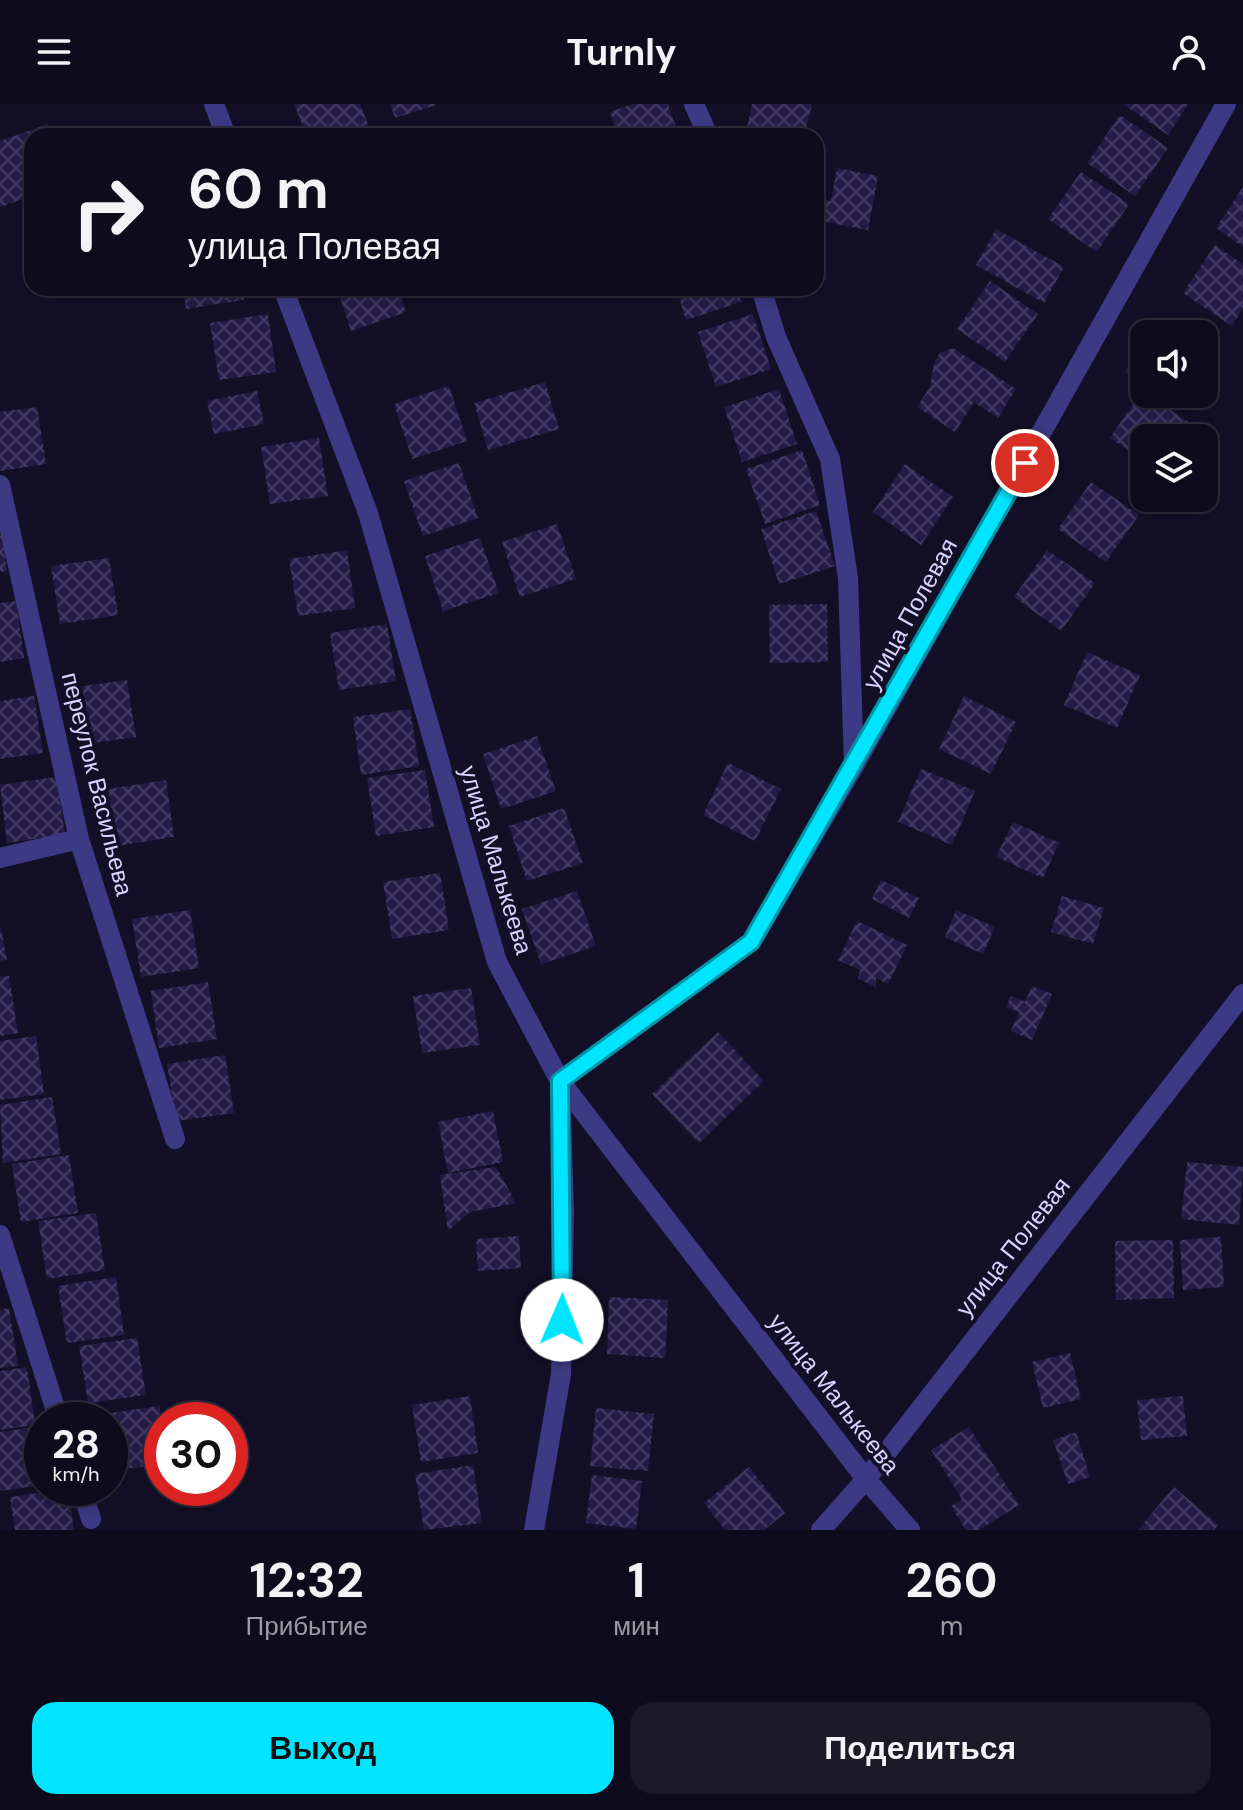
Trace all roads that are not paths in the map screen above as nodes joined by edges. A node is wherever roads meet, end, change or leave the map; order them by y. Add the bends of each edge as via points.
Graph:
1 (214, 104) edge
2 (694, 104) edge
3 (1226, 104) edge
4 (223, 128) edge
5 (704, 128) edge
6 (286, 296) edge
7 (763, 296) edge
8 (0, 485) edge
9 (854, 766) junction
10 (79, 839) junction
11 (0, 858) edge
12 (1243, 994) edge
13 (560, 1081) junction
14 (175, 1139) dead end
15 (0, 1235) edge
16 (53, 1402) edge
17 (866, 1479) junction
18 (87, 1506) edge
19 (91, 1519) dead end
20 (534, 1530) edge
21 (821, 1530) edge
22 (910, 1530) edge

1 - 4 street
2 - 5 street
3 - 9 street, улица Полевая
6 - 13 street, улица Малькеева via 368,513 497,962
7 - 9 street via 830,459 848,578
8 - 10 street, переулок Васильева
9 - 13 street, улица Полевая via 751,942
10 - 11 street
10 - 14 street, переулок Васильева
12 - 17 street, улица Полевая
13 - 17 street, улица Малькеева
13 - 20 street via 561,1374
15 - 16 street
17 - 21 street, улица Полевая
17 - 22 street, улица Малькеева
18 - 19 street

